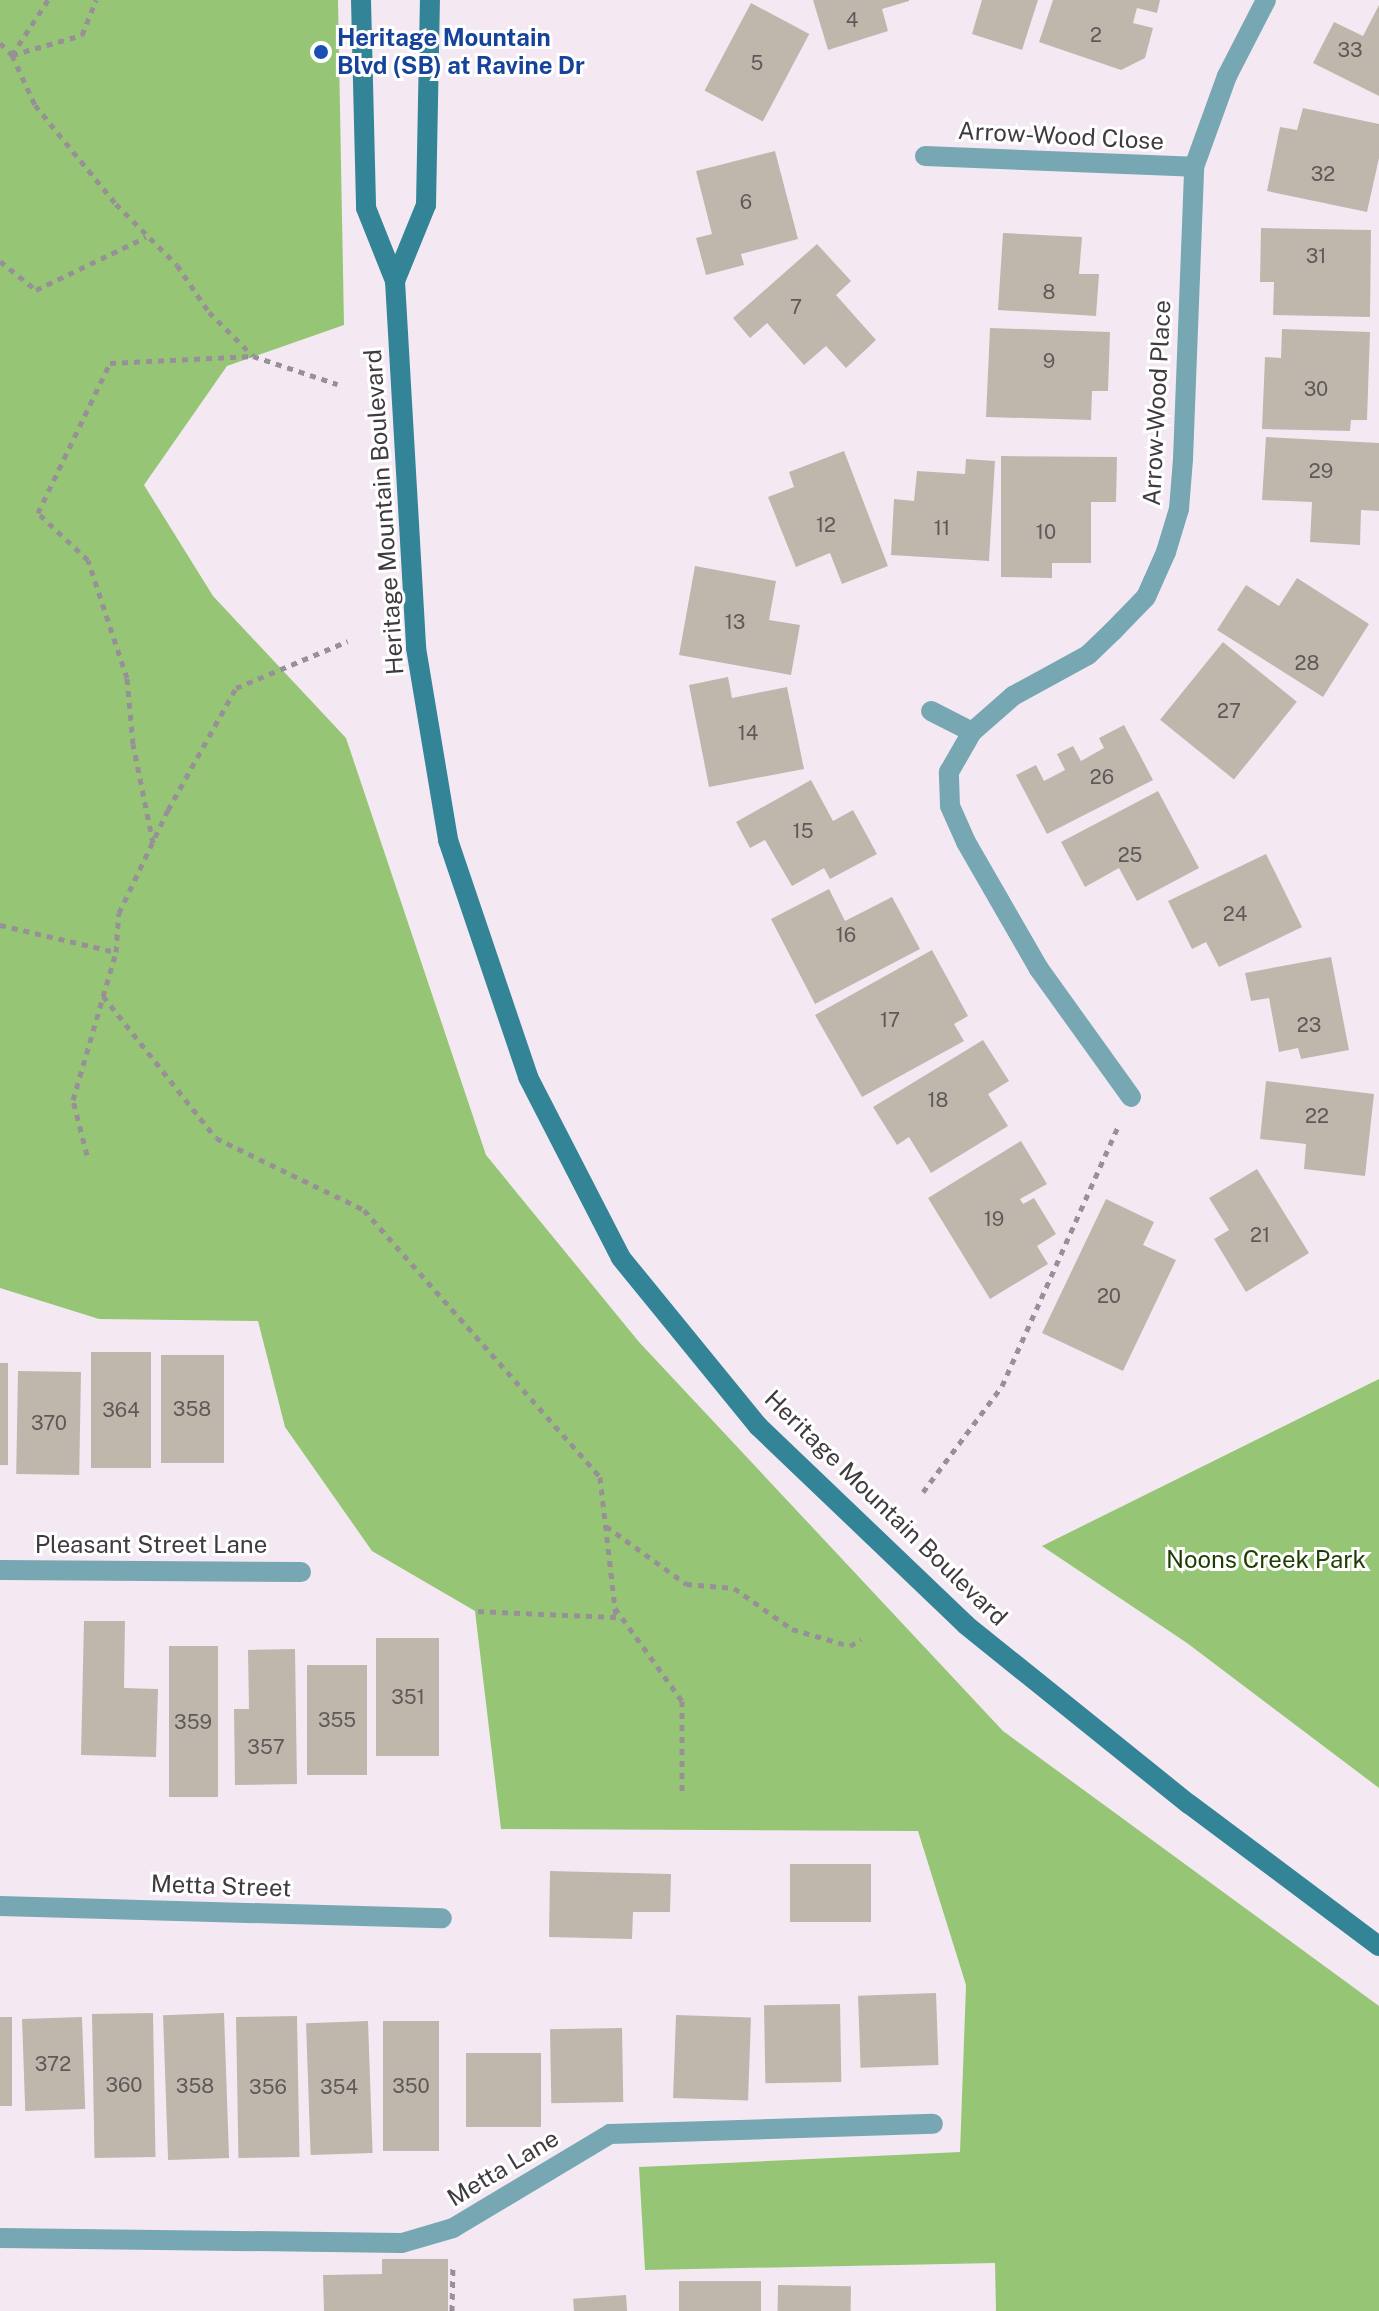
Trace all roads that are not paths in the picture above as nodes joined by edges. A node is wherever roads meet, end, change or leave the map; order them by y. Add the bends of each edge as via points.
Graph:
1 (361, 0) edge
2 (430, 0) edge
3 (1266, 0) edge
4 (925, 156) dead end
5 (1194, 167) junction
6 (395, 281) junction
7 (931, 711) dead end
8 (972, 732) junction
9 (1131, 1097) road end
10 (0, 1570) edge
11 (301, 1572) dead end
12 (0, 1906) edge
13 (442, 1918) dead end
14 (1379, 1946) edge
15 (933, 2124) dead end
16 (0, 2238) edge

1 - 6 main road, Heritage Mountain Boulevard via 366,208
2 - 6 main road, Heritage Mountain Boulevard via 426,205
3 - 5 street, Arrow-Wood Place via 1227,76
4 - 5 street, Arrow-Wood Close
5 - 8 street, Arrow-Wood Place via 1183,459 1179,509 1166,552 1146,597 1088,655 1013,696
6 - 14 main road, Heritage Mountain Boulevard via 416,648 448,840 528,1077 621,1258 758,1426 966,1625 1189,1804
7 - 8 street
8 - 9 street, Arrow-Wood Place via 949,772 950,806 1039,969
10 - 11 street, Pleasant Street Lane
12 - 13 street, Metta Street
15 - 16 street, Metta Lane via 610,2134 453,2228 402,2243

